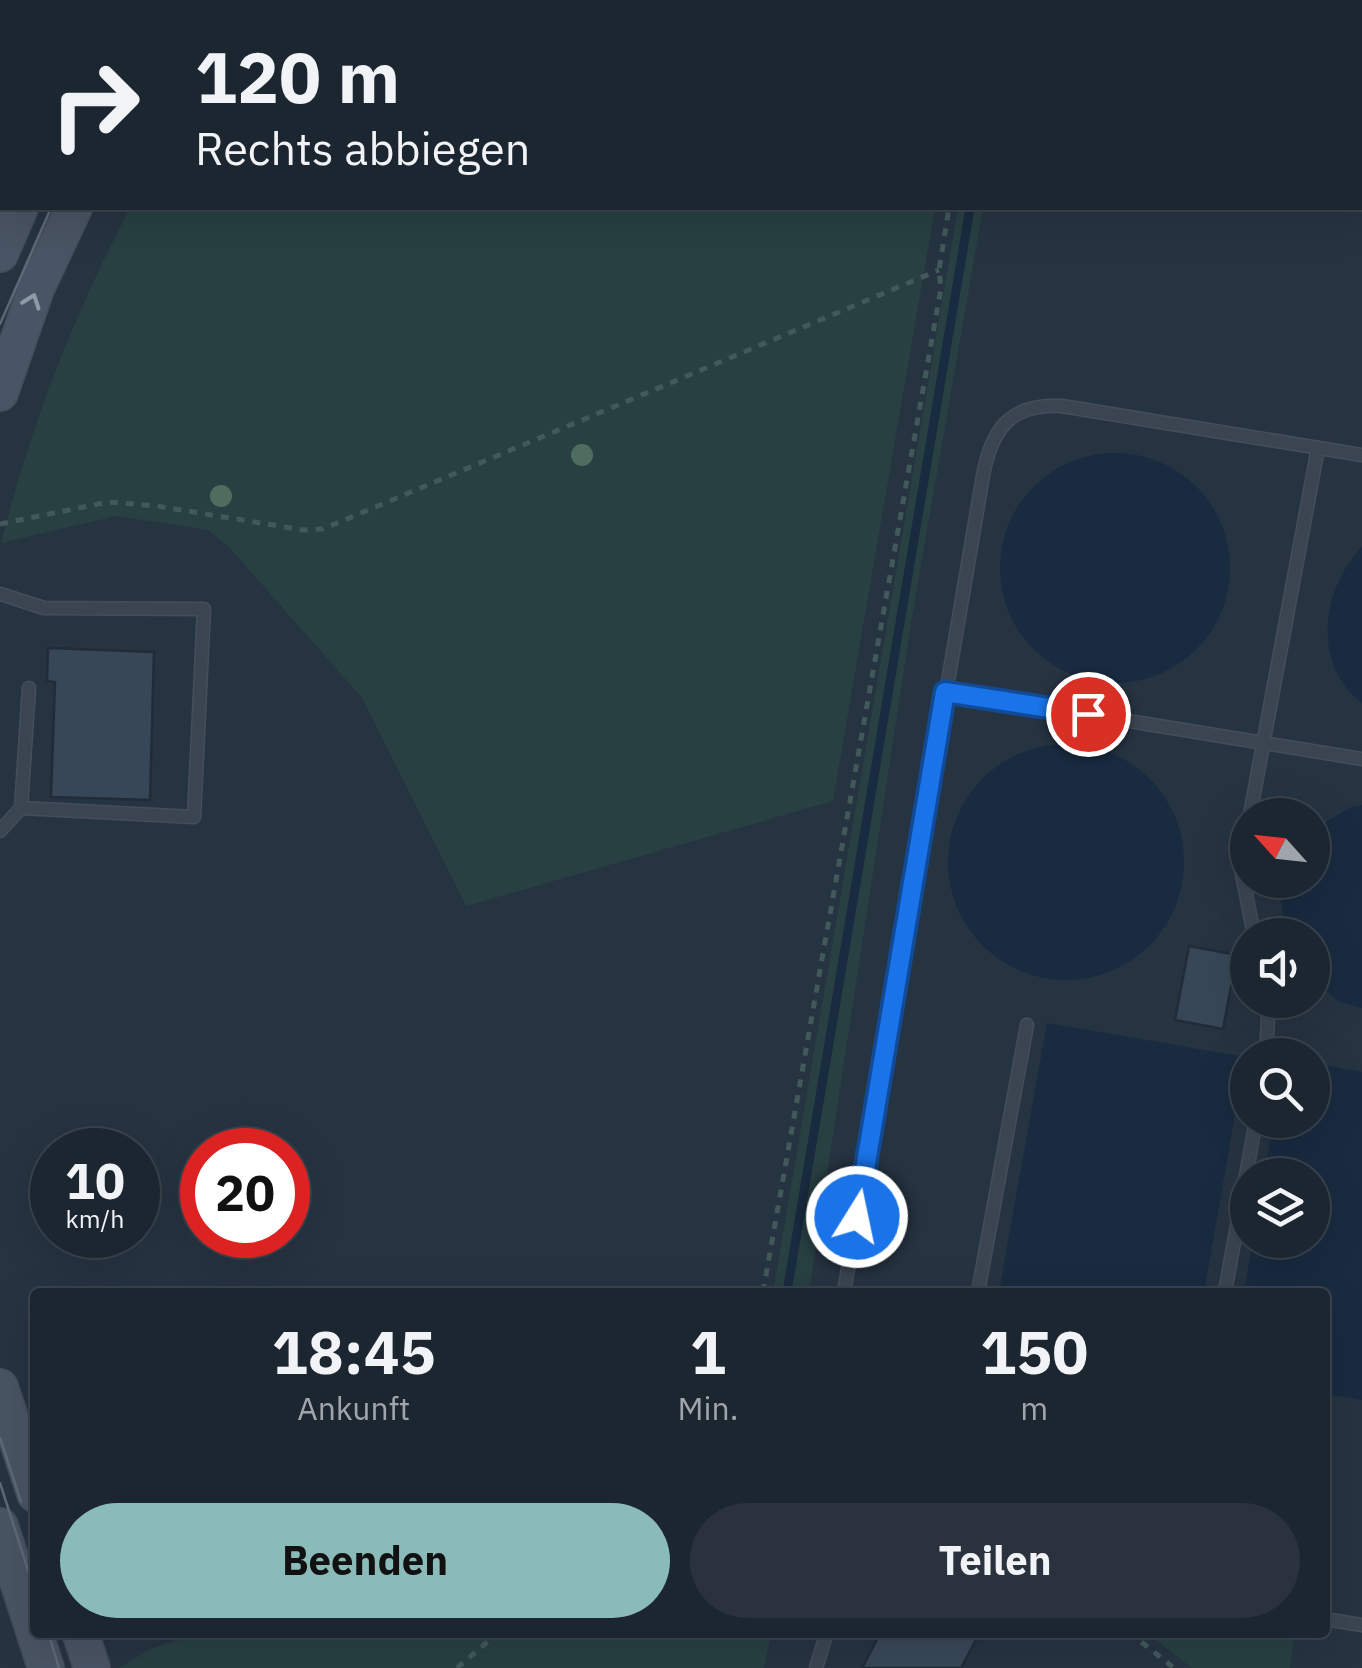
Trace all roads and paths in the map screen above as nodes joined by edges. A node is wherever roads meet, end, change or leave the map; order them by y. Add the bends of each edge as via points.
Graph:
1 (19, 210) edge
2 (73, 210) edge
3 (950, 210) edge
4 (0, 254) edge
5 (939, 270) junction
6 (0, 394) edge
7 (1318, 448) junction
8 (1362, 455) edge
9 (0, 524) edge
10 (0, 594) edge
11 (29, 688) dead end
12 (945, 692) junction
13 (1265, 744) junction
14 (1362, 759) edge
15 (1254, 798) edge
16 (21, 808) junction
17 (0, 832) edge
18 (1026, 1024) dead end
19 (1253, 1138) edge
20 (764, 1288) edge
21 (845, 1288) edge
22 (979, 1288) edge
23 (1226, 1288) edge
24 (0, 1387) edge
25 (30, 1479) edge
26 (0, 1526) edge
27 (30, 1619) edge
28 (1330, 1620) edge
29 (1362, 1626) edge
30 (36, 1638) edge
31 (82, 1638) edge
32 (492, 1638) edge
33 (825, 1638) edge
34 (1136, 1638) edge
35 (46, 1668) edge
36 (92, 1668) edge
37 (458, 1668) edge
38 (816, 1668) edge
39 (1174, 1668) edge

1 - 4 main road
6 -> 2 main road via 36,289
3 - 5 path
5 - 9 path via 323,529 108,502
5 - 20 path via 942,288
7 - 8 lane
7 - 12 lane via 1062,406 1017,413 988,453
7 - 13 lane
10 - 16 lane via 44,608 204,609 194,818
11 - 16 lane
12 - 13 lane
12 - 21 lane
13 - 14 lane
13 - 15 lane
16 - 17 lane
18 - 22 lane
19 - 23 lane
24 - 25 main road
26 - 27 main road
28 - 29 lane
30 - 35 main road
31 - 36 main road
32 - 37 path
33 - 38 lane
34 - 39 path

